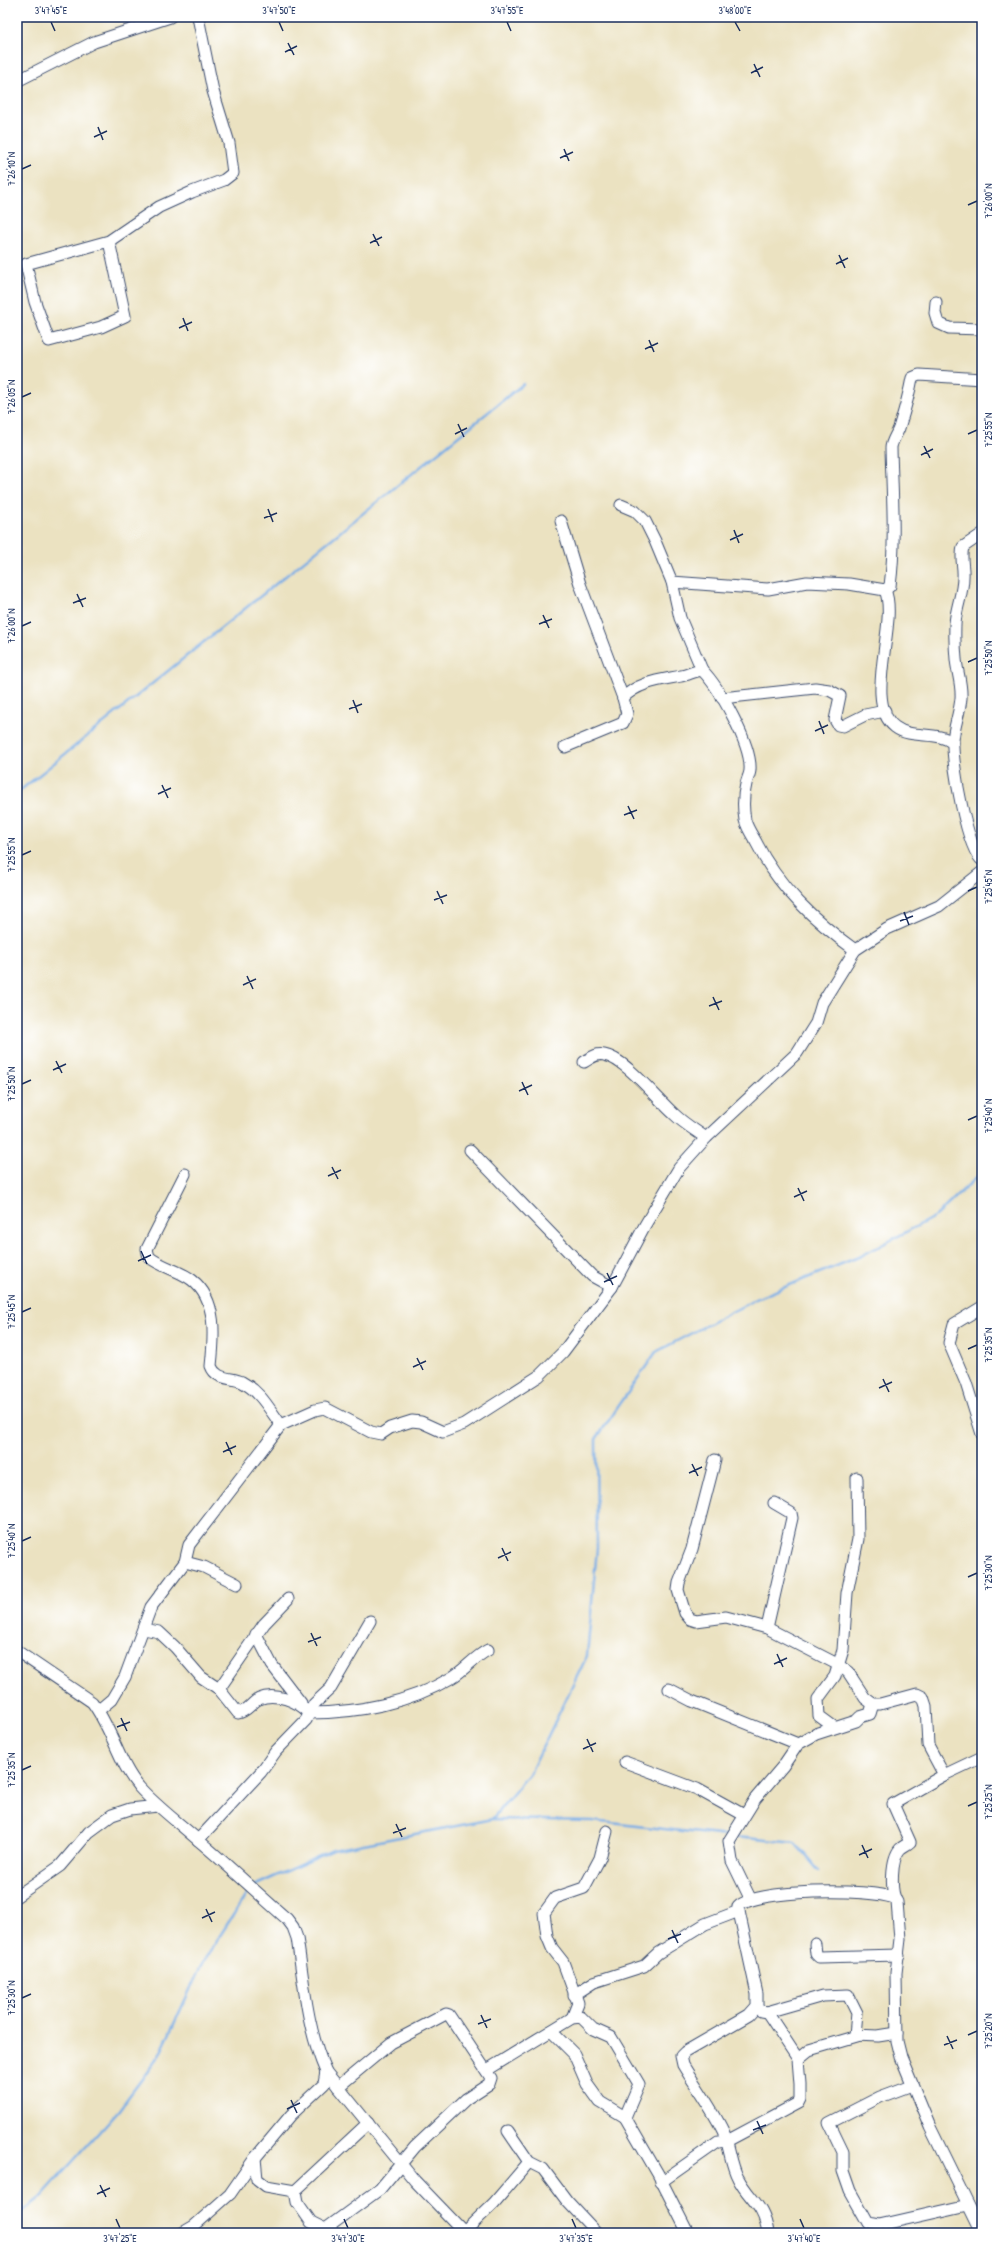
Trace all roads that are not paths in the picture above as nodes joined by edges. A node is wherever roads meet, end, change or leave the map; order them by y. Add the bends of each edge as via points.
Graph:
1 (170, 17) edge
2 (198, 17) edge
3 (17, 81) edge
4 (109, 241) junction
5 (22, 264) edge
6 (936, 302) dead end
7 (982, 329) edge
8 (982, 379) edge
9 (621, 505) dead end
10 (561, 521) dead end
11 (982, 534) edge
12 (672, 582) junction
13 (886, 590) junction
14 (702, 670) junction
15 (623, 698) junction
16 (722, 698) junction
17 (884, 711) junction
18 (953, 743) junction
19 (565, 747) dead end
20 (982, 860) edge
21 (982, 872) edge
22 (855, 950) junction
23 (584, 1062) dead end
24 (706, 1138) junction
25 (470, 1150) dead end
26 (185, 1174) dead end
27 (612, 1287) junction
28 (982, 1308) edge
29 (281, 1425) junction
30 (982, 1434) edge
31 (715, 1460) dead end
32 (857, 1478) dead end
33 (774, 1503) dead end
34 (185, 1562) junction
35 (238, 1584) dead end
36 (288, 1598) dead end
37 (370, 1621) dead end
38 (767, 1628) junction
39 (144, 1629) junction
40 (256, 1634) junction
41 (488, 1650) dead end
42 (17, 1651) edge
43 (837, 1664) junction
44 (219, 1689) junction
45 (669, 1689) dead end
46 (873, 1704) junction
47 (99, 1710) junction
48 (306, 1710) junction
49 (834, 1728) junction
50 (798, 1744) junction
51 (982, 1758) edge
52 (625, 1762) dead end
53 (944, 1775) junction
54 (158, 1806) junction
55 (744, 1815) junction
56 (607, 1831) dead end
57 (198, 1840) junction
58 (17, 1896) edge
59 (894, 1898) junction
60 (751, 1900) junction
61 (739, 1911) junction
62 (815, 1944) dead end
63 (899, 1955) junction
64 (574, 1995) junction
65 (754, 2011) junction
66 (767, 2012) junction
67 (572, 2018) junction
68 (551, 2031) junction
69 (897, 2033) junction
70 (857, 2036) junction
71 (798, 2059) junction
72 (486, 2070) junction
73 (326, 2072) junction
74 (912, 2085) junction
75 (338, 2087) junction
76 (625, 2117) junction
77 (368, 2123) junction
78 (508, 2131) dead end
79 (727, 2141) junction
80 (255, 2158) junction
81 (529, 2162) junction
82 (402, 2163) junction
83 (662, 2182) junction
84 (295, 2191) junction
85 (968, 2205) junction
86 (326, 2231) edge
87 (464, 2232) edge
88 (182, 2233) edge
89 (597, 2233) edge
90 (688, 2233) edge
91 (768, 2233) edge
92 (982, 2233) edge

1 - 3 street via 94,42
2 - 4 street via 213,91 229,143 233,173 224,180 159,207
4 - 5 street
4 - 5 street via 125,316 101,327 49,341
6 - 7 street via 938,324 949,328
8 - 13 street via 920,375 912,378 899,429 891,447 893,552 890,586
9 - 12 street via 635,511 645,522
10 - 15 street via 580,584
11 - 18 street via 963,547 961,556 964,576 956,616 956,659 961,699
12 - 13 street via 768,589 807,582 849,584
12 - 14 street via 680,618
13 - 17 street via 890,605 882,670
14 - 15 street via 668,677 629,692
14 - 16 street
15 - 19 street via 627,714 623,723
16 - 17 street via 815,688 828,690 840,696 835,720 838,726 865,715
16 - 22 street via 745,743 750,769 743,802 745,821 760,851 781,885 835,936
17 - 18 street via 894,726 907,732 947,738
18 - 20 street via 956,778 971,842
21 - 22 street via 939,906 887,929
22 - 24 street via 822,1003 816,1023 798,1053
23 - 24 street via 597,1054 615,1060 639,1078 674,1114
24 - 27 street via 679,1168
25 - 27 street via 592,1276
26 - 29 street via 147,1249 148,1257 192,1280 200,1288 207,1300 214,1327 211,1366 213,1371 216,1375 240,1381 256,1390
27 - 29 street via 563,1352 539,1376 452,1430 443,1432 421,1422 412,1421 390,1428 381,1434 371,1432 325,1408
28 - 30 street via 954,1324 949,1343 966,1383
29 - 34 street via 189,1546
31 - 38 street via 692,1549 678,1590 690,1619 696,1621 726,1617
32 - 43 street via 858,1539 847,1593 843,1650
33 - 38 street via 791,1513 792,1518
34 - 35 street via 204,1567
34 - 39 street via 151,1607
36 - 40 street
37 - 48 street via 331,1688
38 - 43 street
39 - 44 street via 159,1632 201,1677
39 - 47 street via 125,1677 112,1699
40 - 44 street
40 - 48 street via 272,1665
41 - 48 street via 452,1678 416,1694 382,1705 341,1713
42 - 47 street via 84,1695
43 - 46 street via 848,1672
43 - 49 street via 835,1676 818,1699 819,1716
44 - 48 street via 238,1713 260,1699 282,1698
45 - 50 street via 692,1701
46 - 49 street via 870,1714
46 - 53 street via 917,1694 923,1698 926,1706 928,1745
47 - 54 street via 125,1766 138,1786
48 - 57 street via 306,1720 276,1750 261,1772
49 - 50 street
50 - 55 street
51 - 53 street
52 - 55 street via 697,1789
53 - 59 street via 895,1802 893,1807 910,1842 899,1850 892,1868
54 - 57 street
54 - 58 street via 130,1809 112,1815 89,1832 60,1866
55 - 60 street via 729,1840 732,1861
56 - 64 street via 600,1858 584,1888 555,1898 544,1913 547,1936 552,1948 564,1962
57 - 73 street via 293,1927 297,1938 310,2025 317,2052
59 - 60 street via 819,1890
59 - 63 street via 898,1902
60 - 61 street via 741,1905
61 - 64 street via 705,1924 658,1953 644,1966 594,1982
61 - 65 street via 758,1994
62 - 63 street via 819,1957
63 - 69 street via 896,1973
64 - 67 street via 578,2003
65 - 66 street
65 - 79 street via 681,2056 683,2065 723,2130
66 - 70 street via 823,1996 848,1995 857,2013 854,2032
66 - 71 street
67 - 68 street
67 - 76 street via 581,2017 593,2029 611,2036 639,2084
68 - 72 street
68 - 76 street via 574,2054 587,2084 600,2102
69 - 70 street
69 - 74 street via 901,2057
70 - 71 street via 809,2050
71 - 79 street via 798,2103
72 - 75 street via 446,2014 391,2043
72 - 82 street via 491,2078 489,2084 466,2099 415,2147
73 - 75 street
73 - 80 street via 324,2084 291,2115
74 - 85 street
74 - 85 street via 880,2097 829,2123 843,2152 843,2170 850,2192 868,2222 880,2225
75 - 77 street
76 - 83 street
77 - 82 street
77 - 84 street
78 - 81 street
79 - 83 street via 718,2142
79 - 91 street via 733,2168 741,2184 759,2205
80 - 84 street via 257,2179 266,2186
80 - 88 street via 230,2194 194,2226
81 - 87 street via 494,2203
81 - 89 street via 544,2169 567,2202
82 - 86 street via 380,2189
82 - 87 street via 414,2181
83 - 90 street
84 - 86 street via 297,2202 311,2222
85 - 92 street

